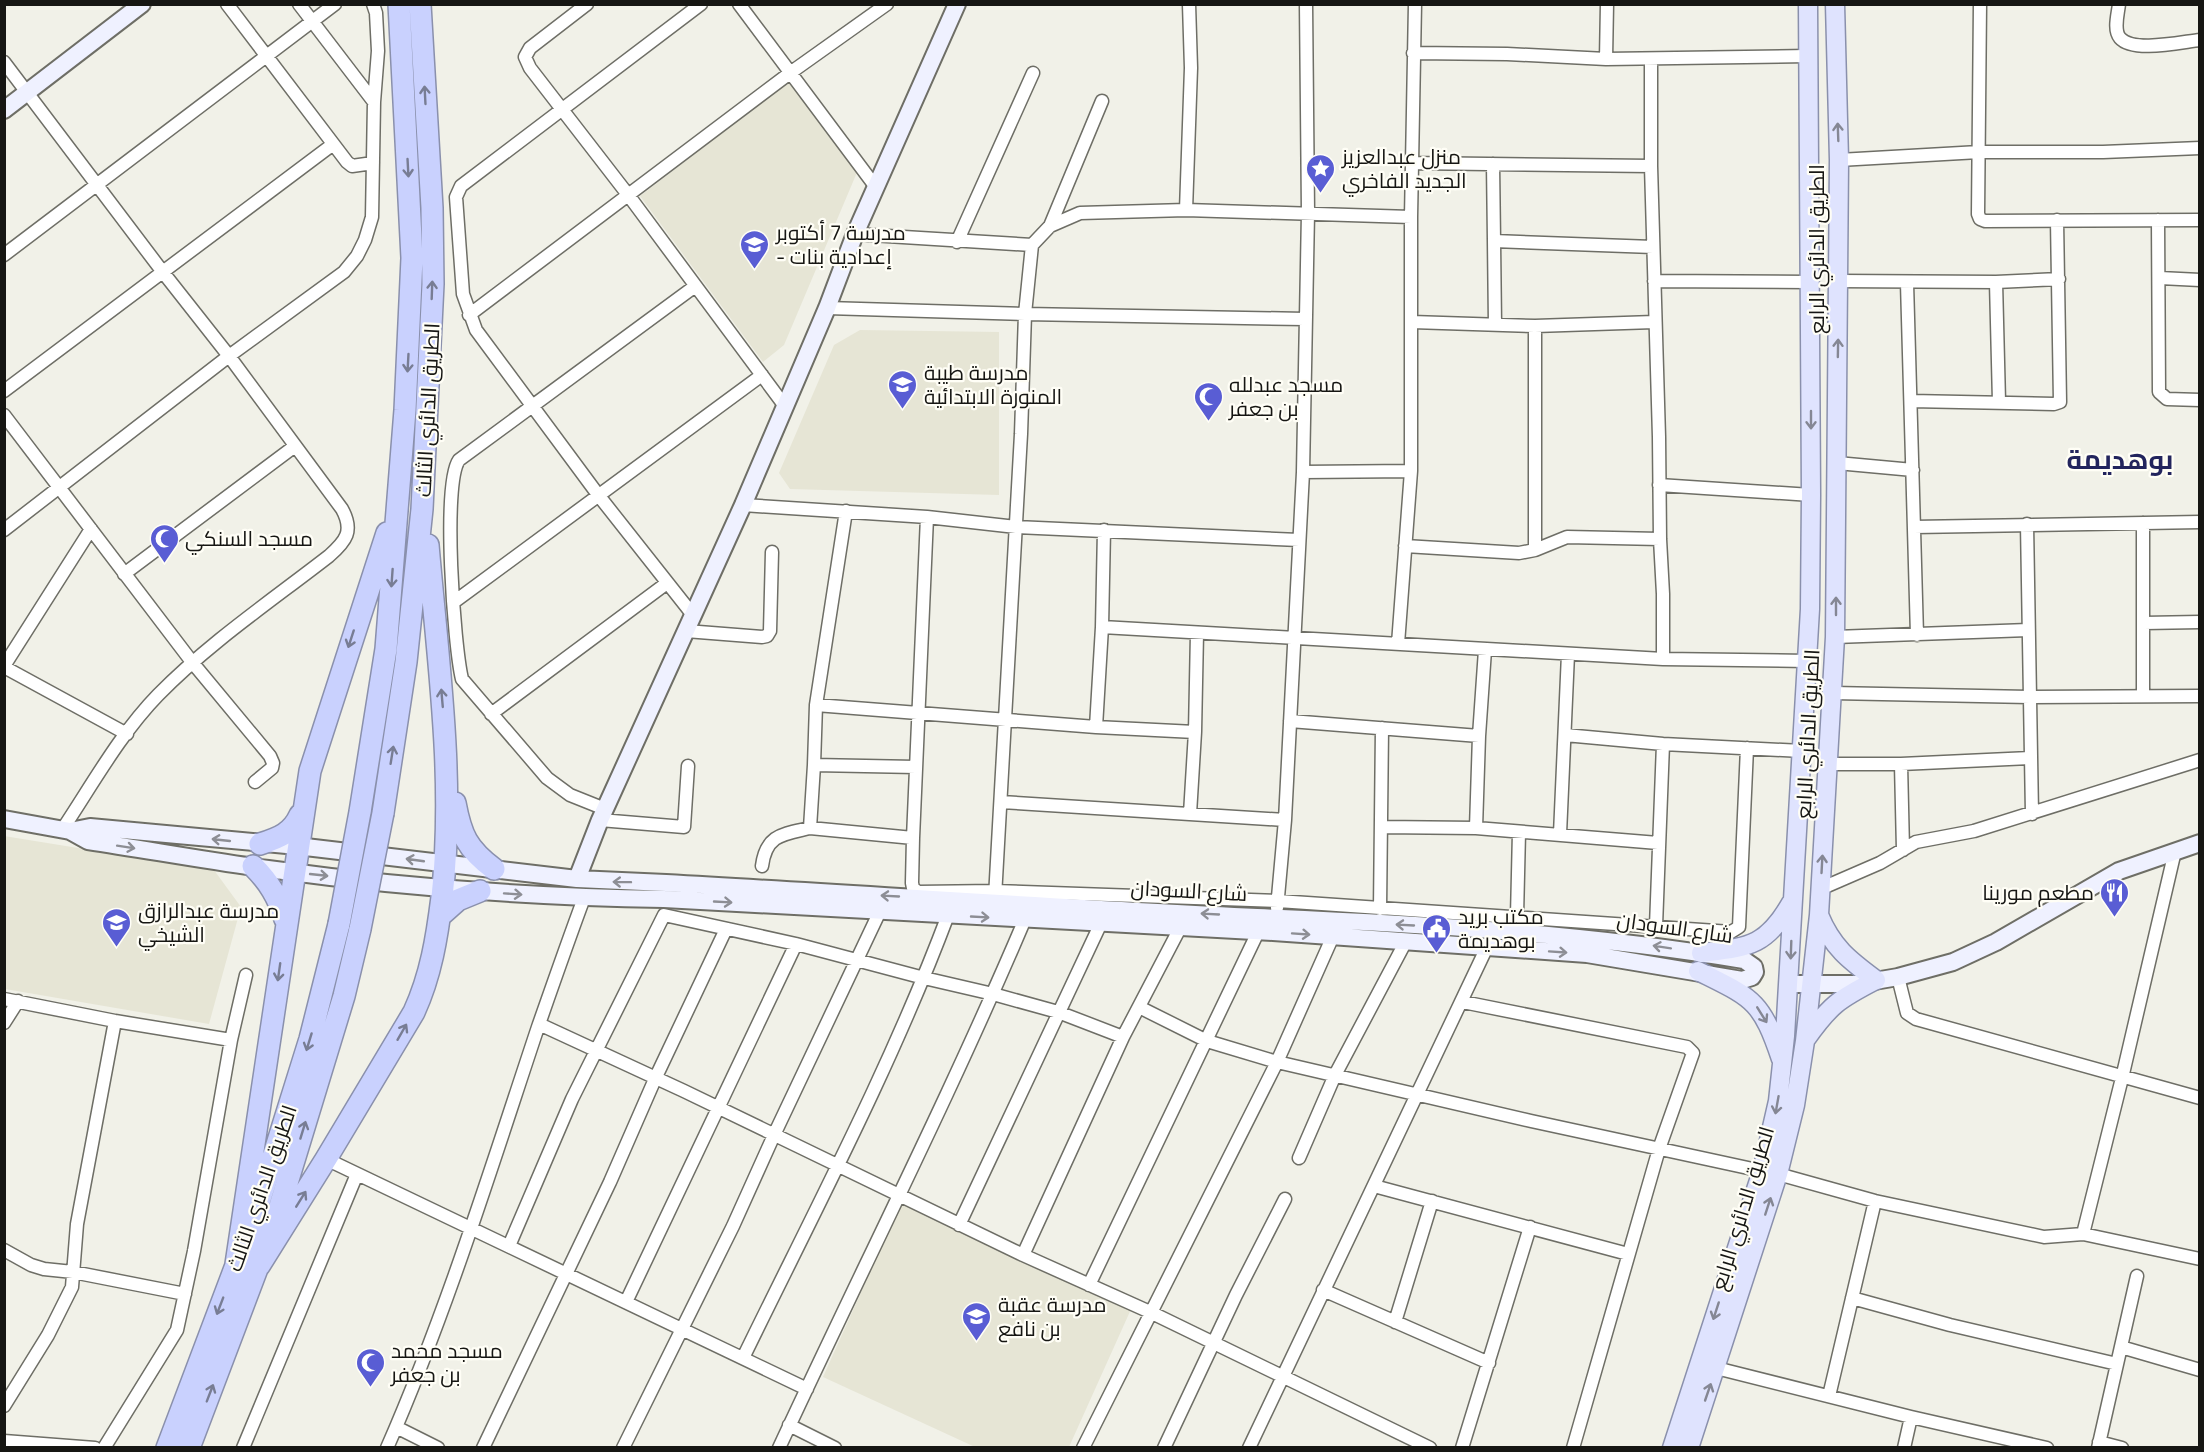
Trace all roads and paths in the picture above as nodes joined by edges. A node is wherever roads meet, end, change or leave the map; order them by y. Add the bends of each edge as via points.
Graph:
1 (142, 4) edge
2 (227, 4) edge
3 (299, 4) edge
4 (335, 4) edge
5 (374, 4) edge
6 (399, 4) edge
7 (420, 4) edge
8 (587, 4) edge
9 (701, 4) edge
10 (739, 4) edge
11 (887, 4) edge
12 (957, 4) edge
13 (1189, 4) edge
14 (1306, 4) edge
15 (1415, 4) edge
16 (1607, 4) edge
17 (1808, 4) edge
18 (1835, 4) edge
19 (1980, 4) edge
20 (2119, 4) edge
21 (313, 23) junction
22 (2199, 40) edge
23 (1413, 53) junction
24 (1808, 56) junction
25 (266, 57) junction
26 (1606, 59) junction
27 (1651, 59) junction
28 (4, 62) edge
29 (790, 73) junction
30 (1033, 73) dead end
31 (27, 93) junction
32 (1102, 101) dead end
33 (374, 102) junction
34 (562, 108) junction
35 (4, 110) edge
36 (332, 145) junction
37 (2199, 148) edge
38 (1979, 152) junction
39 (1839, 160) junction
40 (373, 163) junction
41 (1412, 163) junction
42 (1493, 164) junction
43 (1651, 166) junction
44 (97, 186) junction
45 (875, 186) junction
46 (629, 196) junction
47 (1186, 210) junction
48 (1308, 213) junction
49 (1411, 217) junction
50 (2057, 220) junction
51 (2158, 220) junction
52 (2199, 220) edge
53 (1050, 226) junction
54 (855, 234) junction
55 (1494, 241) junction
56 (957, 242) junction
57 (1032, 245) junction
58 (1653, 248) junction
59 (4, 255) edge
60 (162, 271) junction
61 (2160, 278) junction
62 (2059, 279) junction
63 (2199, 280) edge
64 (1654, 281) junction
65 (1839, 281) junction
66 (1810, 282) junction
67 (1996, 282) junction
68 (1907, 283) junction
69 (694, 287) junction
70 (827, 308) junction
71 (1025, 314) junction
72 (469, 315) junction
73 (1305, 318) junction
74 (1412, 322) junction
75 (1654, 322) junction
76 (1495, 325) junction
77 (1535, 326) junction
78 (230, 356) junction
79 (762, 375) junction
80 (1811, 389) junction
81 (1838, 389) junction
82 (4, 391) edge
83 (2199, 400) edge
84 (1911, 401) junction
85 (1999, 402) junction
86 (784, 405) junction
87 (531, 407) junction
88 (4, 415) edge
89 (295, 446) junction
90 (1837, 463) junction
91 (1913, 470) junction
92 (1411, 471) junction
93 (1303, 472) junction
94 (1659, 485) junction
95 (60, 487) junction
96 (1811, 495) junction
97 (599, 496) junction
98 (396, 504) junction
99 (742, 505) junction
100 (422, 509) junction
101 (846, 511) junction
102 (927, 517) junction
103 (2199, 522) edge
104 (2027, 524) junction
105 (2143, 524) junction
106 (1016, 527) junction
107 (1914, 527) junction
108 (91, 529) junction
109 (4, 530) edge
110 (1104, 530) junction
111 (1660, 539) junction
112 (1299, 540) junction
113 (1405, 546) junction
114 (1535, 550) junction
115 (772, 552) dead end
116 (124, 574) junction
117 (667, 583) junction
118 (454, 602) junction
119 (693, 615) junction
120 (2199, 622) edge
121 (2144, 623) junction
122 (1102, 627) junction
123 (2028, 630) junction
124 (686, 631) junction
125 (1197, 633) junction
126 (1917, 635) junction
127 (1835, 637) junction
128 (1295, 638) junction
129 (1398, 644) junction
130 (1485, 650) junction
131 (1568, 654) junction
132 (1663, 659) junction
133 (1808, 661) junction
134 (192, 662) junction
135 (4, 666) edge
136 (1833, 693) junction
137 (2143, 696) junction
138 (2199, 696) edge
139 (2029, 697) junction
140 (816, 705) junction
141 (918, 712) junction
142 (491, 714) junction
143 (1006, 721) junction
144 (1290, 721) junction
145 (1096, 727) junction
146 (1382, 728) junction
147 (1195, 732) junction
148 (127, 734) junction
149 (1565, 735) junction
150 (1479, 736) junction
151 (1663, 744) junction
152 (1747, 748) junction
153 (1802, 752) junction
154 (2030, 758) junction
155 (2199, 760) edge
156 (1828, 764) junction
157 (1901, 764) junction
158 (814, 765) junction
159 (688, 766) dead end
160 (447, 767) junction
161 (916, 767) junction
162 (255, 782) dead end
163 (1001, 802) junction
164 (304, 806) junction
165 (1190, 814) junction
166 (2032, 814) junction
167 (603, 815) junction
168 (4, 819) edge
169 (1285, 820) junction
170 (1381, 826) junction
171 (810, 828) junction
172 (1476, 828) junction
173 (66, 831) junction
174 (1519, 832) junction
175 (1560, 834) junction
176 (913, 837) junction
177 (1658, 843) junction
178 (2199, 843) edge
179 (260, 844) junction
180 (297, 846) junction
181 (1904, 850) junction
182 (2175, 851) junction
183 (445, 864) junction
184 (253, 866) junction
185 (762, 866) dead end
186 (494, 870) junction
187 (294, 872) junction
188 (577, 879) junction
189 (443, 888) junction
190 (1820, 889) junction
191 (480, 891) junction
192 (665, 891) junction
193 (995, 896) junction
194 (764, 897) junction
195 (584, 898) junction
196 (1793, 898) junction
197 (1380, 909) junction
198 (880, 911) junction
199 (948, 915) junction
200 (1819, 915) junction
201 (440, 916) junction
202 (1516, 916) junction
203 (1025, 919) junction
204 (1271, 921) junction
205 (286, 922) junction
206 (1101, 923) junction
207 (1656, 926) junction
208 (1179, 928) junction
209 (726, 929) junction
210 (1333, 936) junction
211 (1406, 941) junction
212 (796, 944) junction
213 (1487, 947) junction
214 (1701, 953) junction
215 (858, 960) junction
216 (1698, 972) junction
217 (246, 975) dead end
218 (1898, 977) junction
219 (924, 978) junction
220 (1876, 980) junction
221 (1790, 984) junction
222 (1811, 985) junction
223 (993, 994) junction
224 (4, 999) edge
225 (18, 1001) junction
226 (1463, 1002) junction
227 (1139, 1007) junction
228 (1058, 1012) junction
229 (115, 1022) junction
230 (4, 1023) edge
231 (539, 1024) junction
232 (1123, 1037) junction
233 (231, 1040) junction
234 (1207, 1041) junction
235 (1805, 1041) junction
236 (596, 1051) junction
237 (1277, 1062) junction
238 (1782, 1064) junction
239 (1335, 1075) junction
240 (2122, 1078) junction
241 (655, 1079) junction
242 (1417, 1094) junction
243 (2199, 1098) edge
244 (717, 1107) junction
245 (774, 1135) junction
246 (1659, 1149) junction
247 (1299, 1158) dead end
248 (326, 1160) junction
249 (838, 1166) junction
250 (1770, 1173) junction
251 (357, 1174) junction
252 (1374, 1185) junction
253 (900, 1195) junction
254 (1285, 1199) dead end
255 (1432, 1201) junction
256 (1875, 1201) junction
257 (959, 1225) junction
258 (1530, 1227) junction
259 (472, 1228) junction
260 (2083, 1234) junction
261 (509, 1246) junction
262 (4, 1250) edge
263 (1628, 1254) junction
264 (1023, 1255) junction
265 (2199, 1258) edge
266 (236, 1264) junction
267 (259, 1266) junction
268 (73, 1272) junction
269 (566, 1273) junction
270 (2137, 1276) dead end
271 (1089, 1285) junction
272 (1323, 1290) junction
273 (184, 1294) junction
274 (1852, 1298) junction
275 (626, 1302) junction
276 (1150, 1312) junction
277 (1395, 1322) junction
278 (681, 1329) junction
279 (1213, 1343) junction
280 (2121, 1347) junction
281 (743, 1358) junction
282 (1489, 1363) junction
283 (2117, 1364) junction
284 (1716, 1368) junction
285 (2199, 1370) edge
286 (1282, 1377) junction
287 (807, 1389) junction
288 (1828, 1396) junction
289 (4, 1406) edge
290 (1911, 1417) junction
291 (789, 1425) junction
292 (396, 1427) junction
293 (4, 1441) edge
294 (2098, 1445) edge
295 (95, 1448) edge
296 (104, 1448) edge
297 (167, 1448) edge
298 (189, 1448) edge
299 (243, 1448) edge
300 (387, 1448) edge
301 (438, 1448) edge
302 (483, 1448) edge
303 (623, 1448) edge
304 (779, 1448) edge
305 (835, 1448) edge
306 (1083, 1448) edge
307 (1164, 1448) edge
308 (1249, 1448) edge
309 (1430, 1448) edge
310 (1462, 1448) edge
311 (1573, 1448) edge
312 (1672, 1448) edge
313 (1689, 1448) edge
314 (1904, 1448) edge
315 (2046, 1448) edge
316 (2122, 1448) edge

1 - 31 main road
2 - 25 street
3 - 21 street
4 - 21 street
5 - 33 street via 378,51
6 -> 98 highway, الطريق الدائري الثالث via 412,258
100 -> 7 highway, الطريق الدائري الثالث via 433,284
8 - 34 street via 530,48 525,57
9 - 34 street
10 - 29 street
11 - 29 street
12 - 45 main road
13 - 47 street
14 - 48 street
15 - 23 street
16 - 26 street
17 - 24 main road, الطريق الدائري الرابع
39 -> 18 main road, الطريق الدائري الرابع
19 - 38 street
20 - 22 street via 2117,29 2120,38 2130,44 2149,46
21 - 25 street
21 - 33 street
23 - 26 street
23 - 41 street
24 - 27 street
24 - 66 main road, الطريق الدائري الرابع
25 - 36 street
25 - 44 street
26 - 27 street
27 - 43 street
28 - 31 street
29 - 45 street
29 - 46 street
30 - 56 street
31 - 35 main road
31 - 44 street
32 - 53 street
33 - 40 street
34 - 46 street
34 - 72 street via 457,191 461,273
36 - 40 street via 352,166
36 - 60 street
37 - 38 street
38 - 39 street
38 - 50 street via 1980,219
39 - 65 main road, الطريق الدائري الرابع
40 - 78 street via 372,217 357,256 344,272
41 - 42 street
41 - 49 street
42 - 43 street
42 - 55 street
43 - 58 street
44 - 59 street
44 - 60 street
45 - 54 main road
46 - 69 street
46 - 72 street
47 - 48 street
47 - 53 street via 1080,213
48 - 49 street
48 - 73 street
49 - 74 street
50 - 51 street
50 - 62 street
51 - 52 street
51 - 61 street
53 - 57 street
54 - 56 street
54 - 70 main road
55 - 58 street
55 - 76 street
56 - 57 street
57 - 71 street
58 - 64 street
60 - 78 street
60 - 82 street
61 - 63 street
61 - 83 street via 2159,392 2167,399
62 - 67 street
62 - 85 street via 2060,402
64 - 66 street
64 - 75 street
65 - 68 street
81 -> 65 main road, الطريق الدائري الرابع
66 - 80 main road, الطريق الدائري الرابع
67 - 68 street
67 - 85 street
68 - 84 street
69 - 79 street
69 - 87 street
70 - 71 street
70 - 86 main road
71 - 73 street
71 - 106 street
72 - 87 street via 490,352
73 - 93 street
74 - 76 street
74 - 92 street
75 - 77 street
75 - 94 street
76 - 77 street
77 - 114 street
78 - 89 street
78 - 95 street
79 - 86 street
79 - 97 street
80 - 81 main road
80 -> 96 main road, الطريق الدائري الرابع
81 - 90 main road, الطريق الدائري الرابع
84 - 85 street
84 - 91 street
86 - 99 main road
87 - 97 street
87 - 118 street via 455,466 450,534
88 - 95 street
89 - 116 street
89 - 134 street via 347,519 348,531 342,544
90 - 91 street
127 -> 90 main road, الطريق الدائري الرابع
91 - 107 street
92 - 93 street
92 - 113 street
93 - 112 street
94 - 96 street
94 - 111 street
95 - 108 street
95 - 109 street
96 - 133 main road, الطريق الدائري الرابع
97 - 117 street
97 - 118 street
98 -> 164 highway via 324,721
98 -> 266 highway, الطريق الدائري الثالث, bridge via 386,649 339,924 310,1039
99 - 101 street
99 - 119 main road
160 -> 100 highway
267 -> 100 highway, الطريق الدائري الثالث, bridge via 341,1007 360,929 406,662
101 - 102 street
101 - 140 street
102 - 106 street
102 - 141 street
103 - 105 street
104 - 105 street
104 - 107 street
104 - 123 street
105 - 121 street
106 - 110 street
106 - 143 street
107 - 126 street
108 - 116 street
108 - 135 street
110 - 112 street
110 - 122 street
111 - 114 street via 1567,537
111 - 132 street
112 - 128 street
113 - 114 street via 1519,553
113 - 129 street
115 - 124 street via 767,636
116 - 134 street
117 - 119 street
117 - 142 street
118 - 142 street via 462,679
119 - 124 main road
120 - 121 street
121 - 137 street
122 - 125 street
122 - 145 street
123 - 126 street
123 - 139 street
124 - 167 main road
125 - 128 street
125 - 147 street
126 - 127 street
127 - 136 main road, الطريق الدائري الرابع
128 - 129 street
128 - 144 street
129 - 130 street
130 - 131 street
130 - 150 street
131 - 132 street
131 - 149 street
132 - 133 street
133 - 153 main road, الطريق الدائري الرابع
134 - 148 street via 156,697
134 - 162 street via 270,756 272,768
135 - 148 street
136 - 139 street
136 - 156 main road, الطريق الدائري الرابع
137 - 138 street
137 - 139 street
139 - 154 street
140 - 141 street
140 - 158 street
141 - 143 street
141 - 161 street
142 - 167 street via 547,778
143 - 145 street
143 - 163 street
144 - 146 street
144 - 169 street
145 - 147 street
146 - 150 street
146 - 170 street
147 - 165 street
148 - 173 street
149 - 151 street
149 - 175 street
150 - 172 street
151 - 152 street
151 - 177 street
152 - 153 street
152 - 207 street via 1739,927 1731,932
153 - 196 main road, الطريق الدائري الرابع
154 - 157 street
154 - 166 street
155 - 166 street
156 - 157 street
190 -> 156 main road, الطريق الدائري الرابع
157 - 181 street
158 - 161 street
158 - 171 street
159 - 167 street via 684,827
160 - 183 highway
160 - 186 highway via 459,826 479,858
161 - 176 street
163 - 165 street
163 - 193 street
164 - 179 highway via 290,831
164 - 180 highway
165 - 169 street
166 - 181 street via 1946,838 1929,839
167 - 188 main road
168 - 173 main road
169 - 204 street
170 - 172 street
170 - 197 street
171 - 176 street
171 - 185 street via 778,836 770,842
172 - 174 street
179 -> 173 main road via 90,827
173 -> 184 main road via 88,841
174 - 175 street
174 - 202 street
175 - 177 street
176 - 193 street via 912,883 918,892
177 - 207 street
178 - 182 main road
179 - 180 main road
183 -> 180 main road
180 - 187 highway
181 - 190 street
182 - 218 main road via 2108,876 1996,942 1953,962
182 - 240 street
183 - 186 main road
183 - 189 highway
184 - 187 main road
184 - 205 highway via 276,894
186 - 188 main road
187 -> 189 main road
187 - 205 highway
192 -> 188 main road
189 - 191 main road
189 - 201 highway
190 - 200 main road, الطريق الدائري الرابع
191 -> 195 main road
191 - 201 highway via 458,900
192 - 194 main road, شارع السودان
192 - 195 main road
193 -> 194 main road, شارع السودان
193 - 204 main road, شارع السودان
194 - 198 main road, شارع السودان
195 - 231 street
196 - 214 main road via 1781,921 1758,941 1745,947
196 -> 221 main road, الطريق الدائري الرابع
197 - 202 street
197 - 204 street
198 - 199 main road, شارع السودان
198 - 215 street
199 -> 203 main road, شارع السودان
199 - 219 street
200 - 220 main road via 1839,950
200 - 222 main road, الطريق الدائري الرابع
248 -> 201 highway via 424,991
202 - 207 street
203 - 206 main road, شارع السودان
203 - 223 street
204 - 208 main road, شارع السودان
204 -> 210 main road, شارع السودان
214 -> 204 main road, شارع السودان via 1577,937
204 - 234 street
205 -> 266 highway
206 - 208 main road, شارع السودان
206 - 228 street
208 - 227 street
209 - 212 street
209 - 236 street via 664,915
209 - 241 street
210 - 211 main road, شارع السودان
210 - 237 street
211 - 213 main road, شارع السودان
211 - 239 street
212 - 215 street
212 - 244 street
213 -> 216 main road, شارع السودان via 1587,954
213 - 226 street
214 - 216 main road, شارع السودان via 1744,960 1755,972 1742,980
215 - 219 street
215 - 245 street
216 -> 238 main road via 1751,999 1772,1031
217 - 233 street
218 - 220 main road
218 - 240 street via 1907,1013 1916,1019
219 - 223 street
219 - 249 street
220 - 222 main road
220 - 235 main road via 1837,1002
221 - 222 main road
221 - 238 main road, الطريق الدائري الرابع
222 - 235 main road, الطريق الدائري الرابع
223 - 228 street
223 - 253 street
224 - 225 street
225 - 229 street
225 - 230 street
226 - 242 street
226 - 246 street via 1692,1050
227 - 232 street
227 - 234 street
228 - 232 street
228 - 257 street
229 - 233 street
229 - 268 street via 79,1213
231 - 236 street
231 - 259 street
232 - 264 street
233 - 273 street
234 - 237 street
234 - 271 street
235 - 250 main road, الطريق الدائري الرابع via 1795,1105
236 - 241 street
236 - 261 street
237 - 239 street
237 - 276 street
238 -> 250 main road, الطريق الدائري الرابع
239 - 242 street
239 - 247 street
240 - 243 street
240 - 260 street
241 - 244 street
241 - 269 street
242 - 246 street
242 - 252 street
244 - 245 street
244 - 275 street
245 - 249 street
245 - 278 street
246 - 250 street
246 - 263 street
248 - 251 street
267 -> 248 highway
249 - 253 street
249 - 281 street
250 - 256 street
284 -> 250 main road, الطريق الدائري الرابع
250 -> 312 main road, الطريق الدائري الرابع
251 - 259 street
251 - 299 street
252 - 255 street
252 - 272 street
253 - 257 street
253 - 287 street
254 - 279 street
255 - 258 street
255 - 277 street
256 - 260 street via 2044,1237
256 - 274 street
257 - 264 street
258 - 263 street
258 - 282 street
259 - 261 street
259 - 292 street
260 - 265 street
261 - 269 street
262 - 268 street via 31,1265
263 - 311 street
264 - 271 street
266 -> 297 highway, الطريق الدائري الثالث
298 -> 267 highway, الطريق الدائري الثالث
268 - 273 street
268 - 289 street via 66,1302
269 - 275 street
269 - 302 street
270 - 280 street
271 - 276 street
272 - 277 street
272 - 286 street
273 - 296 street via 177,1330
274 - 283 street
274 - 288 street
275 - 278 street
276 - 279 street
276 - 306 street
277 - 282 street
278 - 281 street
278 - 303 street
279 - 286 street
279 - 307 street
280 - 283 street
280 - 285 street
281 - 287 street
282 - 310 street
283 - 294 street
284 - 288 street
313 -> 284 main road, الطريق الدائري الرابع
286 - 308 street
286 - 309 street
287 - 291 street
288 - 290 street
290 - 314 street
290 - 315 street
291 - 304 street
291 - 305 street
292 - 300 street
292 - 301 street
293 - 295 street
294 - 316 street

